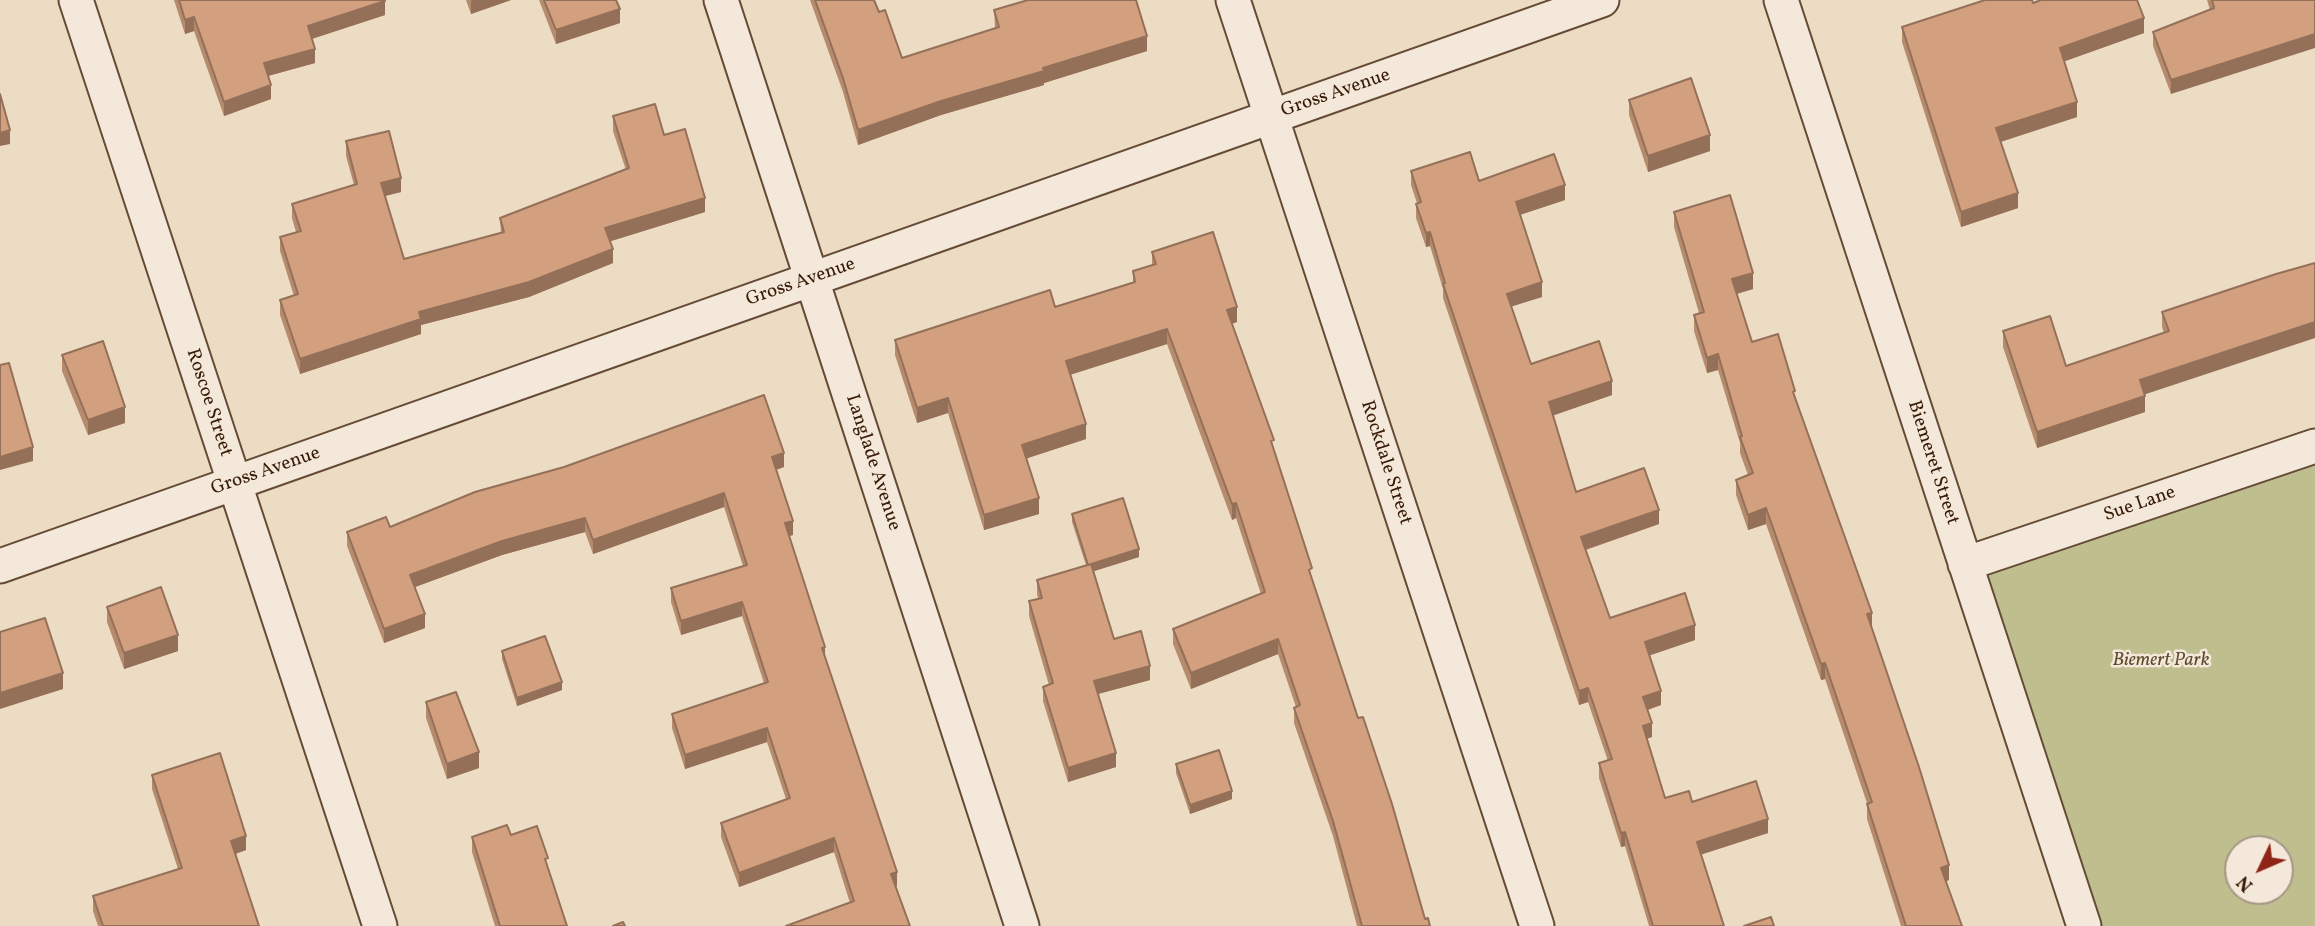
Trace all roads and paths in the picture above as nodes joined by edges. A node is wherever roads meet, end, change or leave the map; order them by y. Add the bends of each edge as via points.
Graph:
1 (76, 0) edge
2 (721, 0) edge
3 (1233, 0) edge
4 (1602, 0) edge
5 (1781, 0) edge
6 (1271, 117) junction
7 (813, 279) junction
8 (2315, 446) edge
9 (234, 483) junction
10 (1965, 564) junction
11 (0, 566) edge
12 (380, 926) edge
13 (1022, 926) edge
14 (1537, 926) edge
15 (2084, 926) edge

1 - 9 street, Roscoe Street
2 - 7 street, Langlade Avenue
3 - 6 street, Rockdale Street
4 - 6 street, Gross Avenue
5 - 10 street, Biemeret Street
6 - 7 street, Gross Avenue
6 - 14 street, Rockdale Street
7 - 9 street, Gross Avenue
7 - 13 street, Langlade Avenue
8 - 10 street, Sue Lane
9 - 11 street, Gross Avenue
9 - 12 street, Roscoe Street
10 - 15 street, Biemeret Street

